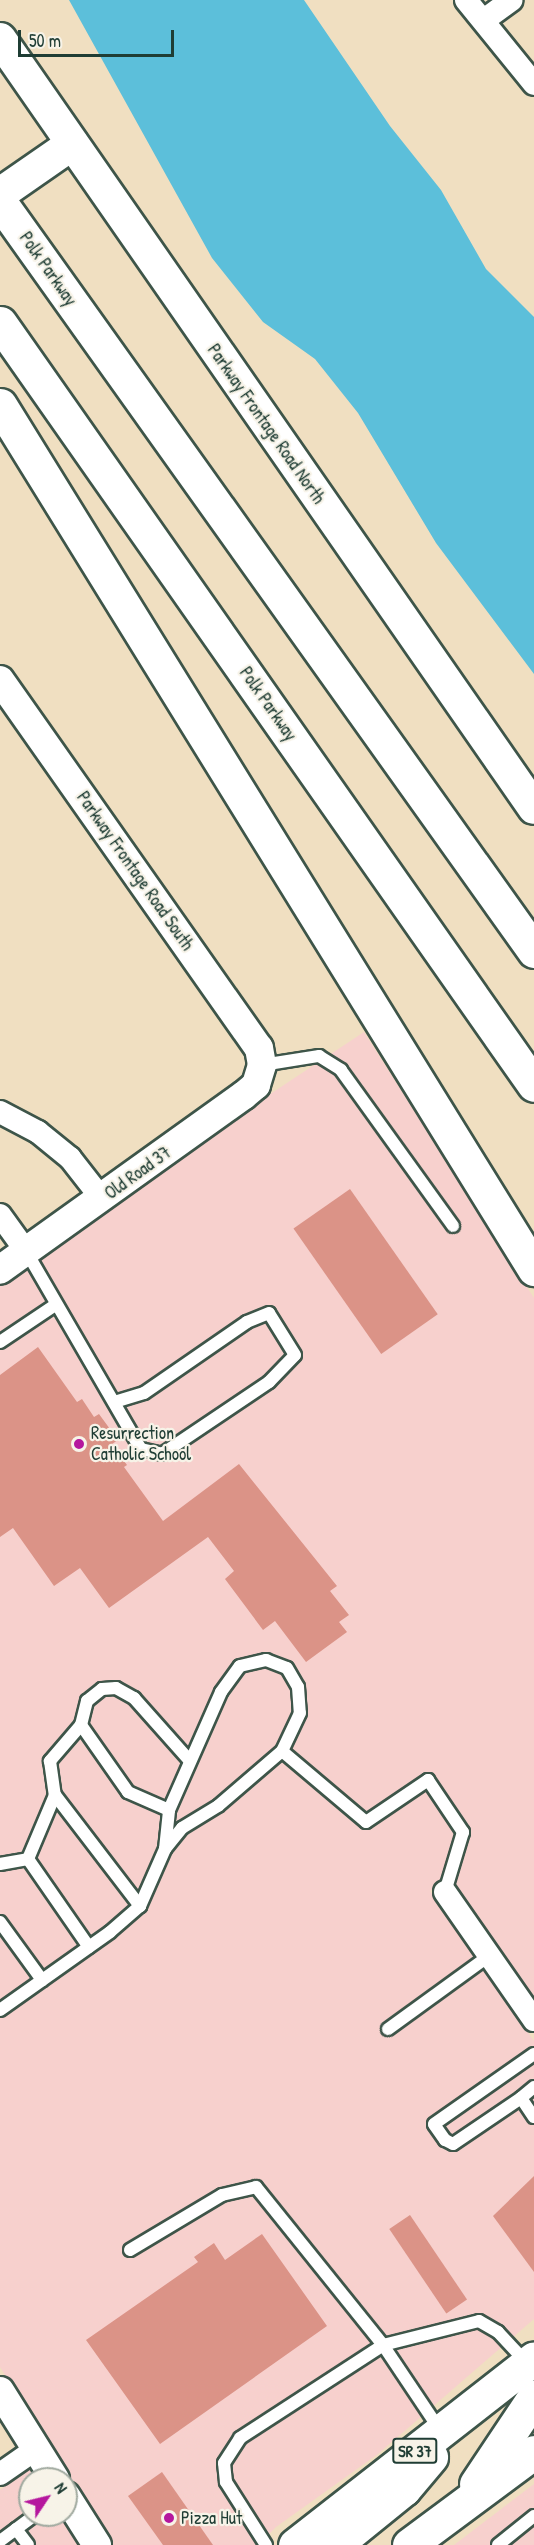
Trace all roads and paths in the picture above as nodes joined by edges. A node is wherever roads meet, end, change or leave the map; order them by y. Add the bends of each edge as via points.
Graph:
1 (466, 0) edge
2 (512, 0) edge
3 (484, 20) junction
4 (0, 39) edge
5 (534, 84) edge
6 (72, 144) junction
7 (0, 195) edge
8 (0, 202) edge
9 (0, 323) edge
10 (0, 405) edge
11 (0, 680) edge
12 (534, 808) edge
13 (534, 951) edge
14 (262, 1065) junction
15 (534, 1085) edge
16 (0, 1112) edge
17 (102, 1199) junction
18 (0, 1215) edge
19 (453, 1226) dead end
20 (26, 1251) junction
21 (534, 1269) edge
22 (0, 1270) edge
23 (55, 1305) junction
24 (0, 1342) edge
25 (114, 1402) junction
26 (81, 1725) junction
27 (282, 1751) junction
28 (190, 1761) junction
29 (55, 1795) junction
30 (169, 1810) junction
31 (165, 1849) junction
32 (28, 1859) junction
33 (0, 1864) edge
34 (445, 1892) joint
35 (140, 1906) junction
36 (0, 1922) edge
37 (89, 1947) junction
38 (489, 1956) junction
39 (42, 1980) junction
40 (0, 2010) edge
41 (534, 2020) edge
42 (388, 2029) dead end
43 (534, 2054) edge
44 (534, 2087) edge
45 (521, 2098) junction
46 (534, 2117) edge
47 (130, 2250) dead end
48 (382, 2345) junction
49 (530, 2360) edge
50 (0, 2391) edge
51 (534, 2397) edge
52 (469, 2408) junction
53 (441, 2431) junction
54 (36, 2449) junction
55 (534, 2452) edge
56 (47, 2467) edge
57 (0, 2474) edge
58 (464, 2503) junction
59 (78, 2515) edge
60 (534, 2516) edge
61 (19, 2527) edge
62 (16, 2529) junction
63 (0, 2541) edge
64 (504, 2543) edge
65 (28, 2545) edge
66 (97, 2545) edge
67 (266, 2545) edge
68 (295, 2545) edge
69 (335, 2545) edge
70 (409, 2545) edge

1 - 3 street
2 - 3 street
3 - 5 street
4 - 6 main road, Parkway Frontage Road North
6 - 7 main road
6 - 12 main road, Parkway Frontage Road North
8 - 13 main road, Polk Parkway
9 - 15 main road, Polk Parkway
10 - 21 main road
11 - 14 street, Parkway Frontage Road South via 259,1048
14 - 17 street, Old Road 37 via 256,1085
14 - 19 lane via 319,1056 341,1070
16 - 17 street via 38,1132 70,1158
17 - 20 street, Old Road 37
18 - 20 street
20 - 22 street, Old Road 37
20 - 23 lane
23 - 24 lane
23 - 25 lane
25 - 25 lane via 141,1449 162,1454 269,1382 295,1355 269,1313 247,1322 144,1393
26 - 28 lane via 87,1701 102,1689 116,1688 134,1698
26 - 29 lane via 50,1761
26 - 30 lane via 128,1792
27 - 28 lane via 300,1713 298,1687 287,1668 266,1660 240,1666 221,1692
27 - 31 lane via 218,1806 182,1828
27 - 34 lane via 366,1822 428,1780 463,1832
28 - 30 lane
29 - 32 lane
29 - 35 lane
30 - 31 lane
31 - 35 lane
32 - 33 lane
32 - 37 lane
34 - 38 street
35 - 37 lane
36 - 39 lane
37 - 39 lane
38 - 41 street
38 - 42 lane
39 - 40 lane
43 - 45 lane via 434,2124 445,2140 453,2144
44 - 45 lane
45 - 46 lane
47 - 48 lane via 212,2200 256,2187
48 - 49 lane via 479,2321
48 - 53 lane
48 - 67 lane via 240,2438 224,2463 226,2482
49 - 52 main road, SR 37
50 - 54 street
51 - 58 main road
52 - 53 main road, SR 37
52 - 69 main road via 404,2489
53 - 68 main road, SR 37
54 - 56 street
54 - 57 street
55 - 58 main road
58 - 70 main road
59 - 66 street
60 - 64 lane
61 - 62 lane
62 - 63 lane
62 - 65 lane

